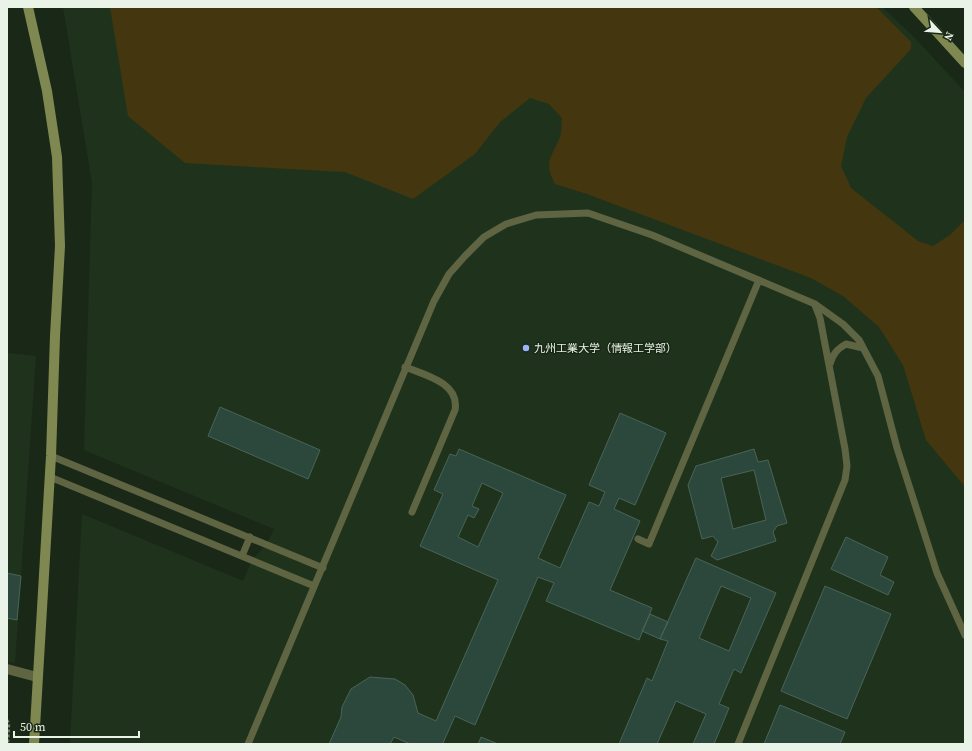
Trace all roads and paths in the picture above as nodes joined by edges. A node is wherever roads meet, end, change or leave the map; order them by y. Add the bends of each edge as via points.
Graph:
1 (28, 7) edge
2 (914, 7) edge
3 (965, 63) edge
4 (759, 280) junction
5 (815, 304) junction
6 (863, 348) junction
7 (406, 367) junction
8 (829, 367) junction
9 (51, 456) junction
10 (50, 477) junction
11 (412, 512) dead end
12 (250, 537) junction
13 (638, 539) dead end
14 (242, 556) junction
15 (323, 568) junction
16 (314, 586) junction
17 (965, 635) edge
18 (7, 669) edge
19 (37, 676) junction
20 (7, 720) edge
21 (8, 744) edge
22 (34, 744) edge
23 (248, 744) edge
24 (738, 744) edge

1 - 9 street via 47,91 56,157 60,246
2 - 3 street
4 - 5 lane
4 - 7 lane via 652,235 588,213 536,215 506,224 484,237 449,274 434,301
4 - 13 lane via 649,544
5 - 6 lane via 843,324 859,340
5 - 8 lane
6 - 8 lane via 846,344 836,352
6 - 17 lane via 878,376 897,448 937,573
7 - 11 lane via 446,385 457,401
7 - 15 lane
8 - 24 lane via 845,449 845,480
9 - 10 street
9 - 12 lane
10 - 14 lane
10 - 19 street
12 - 14 lane
12 - 15 lane
14 - 16 lane
15 - 16 lane
16 - 23 lane
18 - 19 street
19 - 22 street
20 - 21 path

